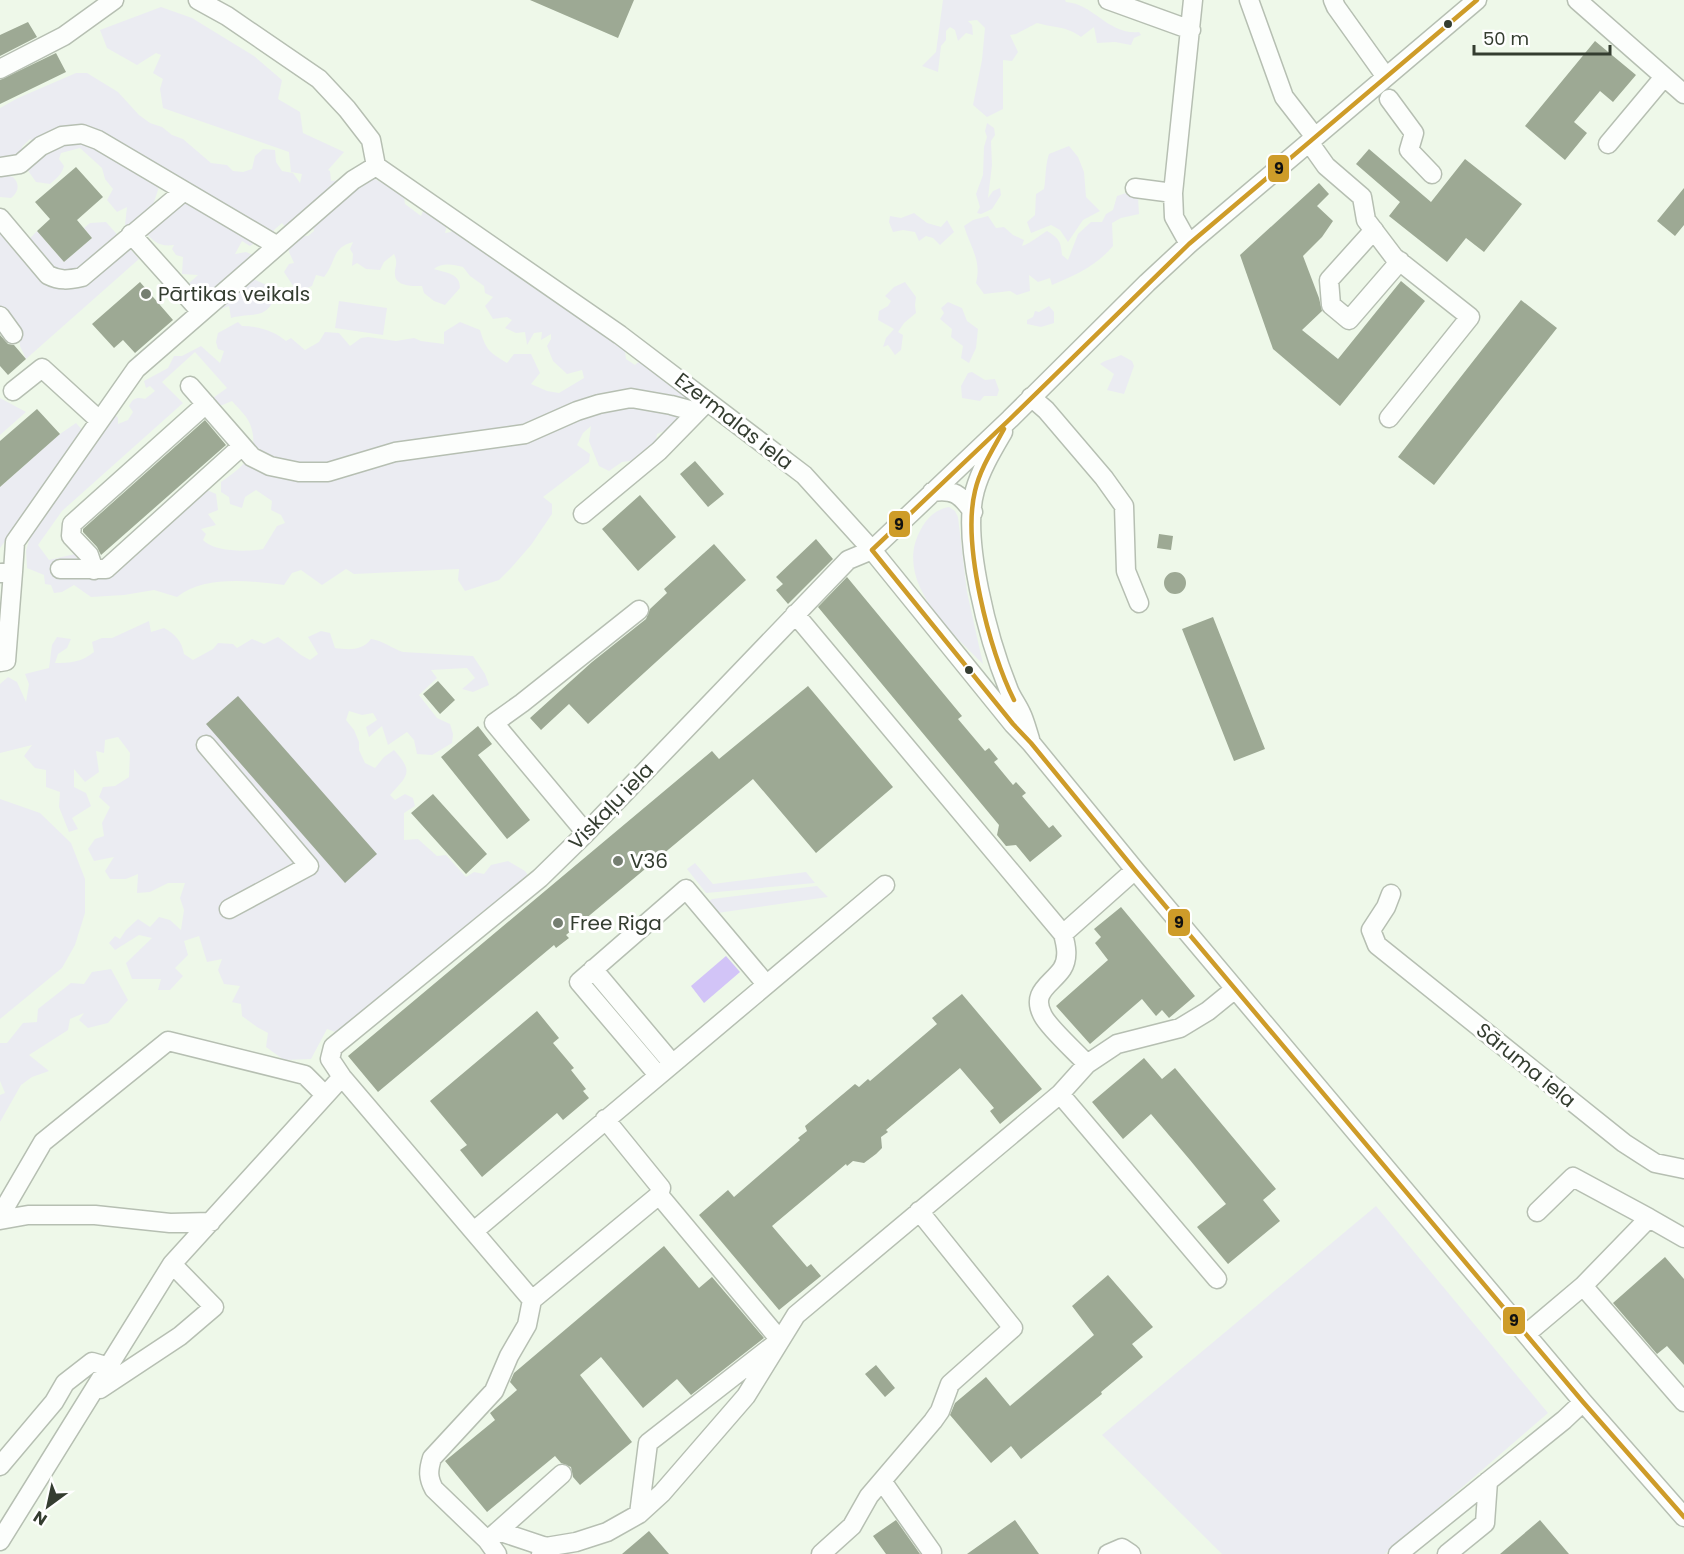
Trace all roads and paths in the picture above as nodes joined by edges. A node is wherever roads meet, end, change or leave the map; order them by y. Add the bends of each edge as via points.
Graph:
1 (114, 0) edge
2 (198, 0) edge
3 (1108, 0) edge
4 (1193, 0) edge
5 (1249, 0) edge
6 (1333, 0) edge
7 (1478, 0) edge
8 (1577, 0) edge
9 (1191, 30) junction
10 (0, 69) edge
11 (1386, 77) junction
12 (1664, 77) junction
13 (1684, 94) edge
14 (1389, 99) dead end
15 (1312, 139) junction
16 (1608, 144) dead end
17 (376, 166) junction
18 (0, 167) edge
19 (1432, 174) dead end
20 (1135, 188) dead end
21 (184, 191) junction
22 (1173, 194) junction
23 (0, 218) edge
24 (1374, 230) junction
25 (131, 234) junction
26 (1189, 244) junction
27 (276, 245) junction
28 (1400, 261) junction
29 (201, 312) junction
30 (0, 316) edge
31 (14, 334) dead end
32 (190, 386) dead end
33 (13, 391) dead end
34 (1031, 397) junction
35 (206, 404) junction
36 (703, 406) junction
37 (1389, 418) dead end
38 (1010, 419) junction
39 (99, 420) junction
40 (242, 446) junction
41 (932, 492) junction
42 (973, 512) junction
43 (583, 514) dead end
44 (872, 550) junction
45 (60, 569) dead end
46 (94, 570) junction
47 (6, 573) edge
48 (1138, 603) dead end
49 (639, 610) dead end
50 (795, 614) junction
51 (3, 662) edge
52 (1032, 743) junction
53 (206, 745) dead end
54 (586, 833) junction
55 (1135, 870) junction
56 (885, 885) dead end
57 (1391, 894) dead end
58 (229, 909) dead end
59 (1063, 934) junction
60 (593, 969) junction
61 (766, 984) junction
62 (1235, 989) junction
63 (672, 1063) junction
64 (1087, 1064) junction
65 (658, 1075) junction
66 (342, 1077) junction
67 (1060, 1094) junction
68 (325, 1095) junction
69 (605, 1119) junction
70 (1684, 1169) edge
71 (658, 1195) junction
72 (919, 1211) junction
73 (1537, 1212) dead end
74 (0, 1218) edge
75 (1649, 1218) junction
76 (211, 1222) junction
77 (474, 1231) junction
78 (1684, 1238) edge
79 (172, 1264) junction
80 (1217, 1279) dead end
81 (1583, 1286) junction
82 (531, 1300) junction
83 (1526, 1334) junction
84 (780, 1340) junction
85 (109, 1367) junction
86 (93, 1393) junction
87 (1583, 1402) junction
88 (1684, 1402) edge
89 (0, 1466) edge
90 (562, 1474) dead end
91 (882, 1481) junction
92 (1488, 1481) junction
93 (639, 1514) junction
94 (1684, 1517) edge
95 (0, 1541) edge
96 (494, 1542) edge
97 (543, 1550) edge
98 (932, 1552) dead end
99 (821, 1554) edge
100 (1108, 1554) edge
101 (1131, 1554) edge
102 (1398, 1554) edge
103 (1447, 1554) edge

1 - 10 street via 64,36
2 - 17 street via 319,79 371,140
3 - 9 street
4 - 9 street
5 - 15 street via 1284,97
6 - 11 street
7 - 11 street
8 - 12 street
9 - 22 street
11 - 15 street
12 - 13 street
12 - 16 street
14 - 19 street via 1414,133 1409,150
15 - 24 street via 1326,166 1362,197 1366,220
15 - 26 street
17 - 27 street via 353,180
17 - 36 street, Ezermalas iela via 620,335
18 - 21 street via 20,164 41,146 62,136 82,134
20 - 22 street
21 - 25 street
21 - 27 street
22 - 26 street via 1174,218
23 - 25 street via 48,275 58,280 82,277
24 - 28 street
24 - 28 street via 1329,280 1331,305 1349,320
25 - 29 street
26 - 34 street
27 - 29 street
28 - 37 street via 1470,317
29 - 39 street via 136,369
30 - 31 street
32 - 35 street
33 - 39 street via 42,368
34 - 38 street
34 - 48 street via 1083,452 1124,506 1126,571
35 - 40 street
35 - 46 street via 72,524 71,536 89,555
36 - 40 street via 632,398 577,411 525,434 395,452 328,472 270,466 252,457
36 - 43 street via 659,451
36 - 44 street, Ezermalas iela via 804,475
38 - 41 street, Viskaļu iela
38 - 42 street, Ezermalas iela via 982,468
39 - 47 street via 15,542
40 - 46 street via 106,569
41 - 42 street via 949,490 964,499
41 - 44 street, Viskaļu iela
42 - 52 street, Ezermalas iela via 973,556 980,592 1008,691 1022,714
44 - 50 street, Viskaļu iela via 848,560
44 - 52 street, Ezermalas iela
45 - 46 street
47 - 51 street
49 - 54 street via 494,723
50 - 54 street, Viskaļu iela
50 - 59 street
52 - 55 street, Ezermalas iela
53 - 58 street via 309,866
54 - 66 street, Viskaļu iela via 540,878 333,1047 330,1059
55 - 59 street
55 - 62 street, Ezermalas iela
56 - 61 street
57 - 70 street, Sāruma iela via 1371,930 1377,945 1624,1143 1655,1163
59 - 64 street via 1067,948 1063,968 1042,990 1039,1000 1043,1016
60 - 61 street via 686,889
60 - 63 street
60 - 65 street via 579,982
61 - 63 street
62 - 64 street via 1180,1028 1117,1044
62 - 83 street, Ezermalas iela
63 - 65 street
64 - 67 street
65 - 69 street
66 - 68 street
66 - 77 street
67 - 72 street
67 - 80 street
68 - 74 street via 305,1075 168,1041 43,1142
68 - 76 street
69 - 71 street via 661,1188
69 - 77 street
71 - 82 street
71 - 84 street
72 - 84 street via 796,1315
72 - 91 street via 1013,1328 950,1384 940,1411
73 - 75 street via 1573,1177
74 - 76 street via 95,1215 170,1223
75 - 78 street
75 - 81 street
76 - 79 street
77 - 82 street
79 - 85 street
79 - 86 street via 214,1307 180,1336
81 - 83 street
81 - 88 street
82 - 96 street via 524,1331 494,1391 436,1451 428,1468 428,1479 434,1489
83 - 87 street, Ezermalas iela
84 - 93 street via 746,1396 663,1493
84 - 93 street via 648,1443
85 - 86 street
85 - 89 street via 92,1362 64,1383 54,1402
86 - 95 street
87 - 92 street
87 - 94 street, Ezermalas iela
90 - 96 street
91 - 98 street
91 - 99 street via 852,1526
92 - 102 street
92 - 103 street via 1485,1523
93 - 97 street via 607,1532
96 - 97 street
100 - 101 street via 1122,1548

